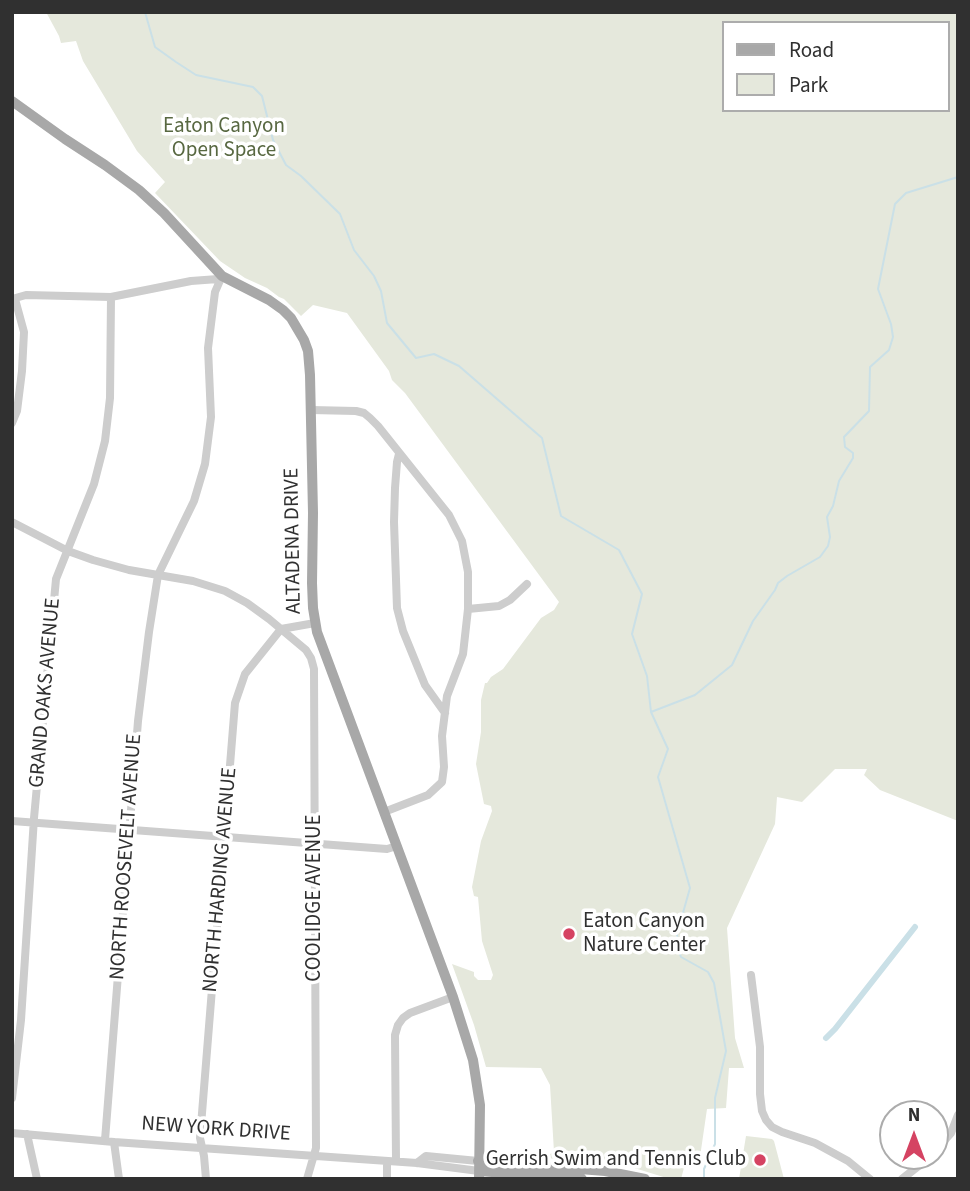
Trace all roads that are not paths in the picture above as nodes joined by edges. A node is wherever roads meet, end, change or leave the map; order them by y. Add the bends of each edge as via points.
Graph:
1 (12, 101) edge
2 (222, 276) junction
3 (111, 297) junction
4 (14, 299) edge
5 (311, 411) junction
6 (12, 423) edge
7 (400, 454) junction
8 (12, 522) edge
9 (68, 551) junction
10 (158, 575) junction
11 (527, 584) dead end
12 (468, 609) junction
13 (315, 623) junction
14 (281, 629) junction
15 (445, 713) junction
16 (384, 812) junction
17 (12, 821) edge
18 (34, 823) junction
19 (129, 830) junction
20 (224, 836) junction
21 (315, 843) junction
22 (397, 846) junction
23 (751, 975) dead end
24 (453, 997) junction
25 (12, 1098) edge
26 (958, 1115) edge
27 (12, 1133) edge
28 (27, 1134) junction
29 (949, 1135) edge
30 (109, 1141) junction
31 (201, 1148) junction
32 (313, 1155) junction
33 (391, 1161) junction
34 (479, 1170) edge
35 (564, 1174) edge
36 (37, 1179) edge
37 (119, 1179) edge
38 (206, 1179) edge
39 (307, 1179) edge
40 (387, 1179) edge
41 (582, 1179) edge
42 (645, 1179) edge
43 (870, 1179) edge

1 - 2 main road, ALTADENA DRIVE via 147,197
2 - 3 street
2 - 5 main road, ALTADENA DRIVE via 269,300 299,329 308,351
2 - 10 street, NORTH ROOSEVELT AVENUE via 208,348 210,424 205,464 194,500
3 - 4 street via 26,295
3 - 9 street, GRAND OAKS AVENUE via 105,441
4 - 6 street via 24,332
5 - 7 street via 364,414
5 - 13 main road, ALTADENA DRIVE
7 - 12 street via 449,515 462,541
7 - 15 street via 394,522 397,608 425,685
8 - 9 street, COOLIDGE AVENUE
9 - 10 street, COOLIDGE AVENUE
9 - 18 street, GRAND OAKS AVENUE via 56,579
10 - 14 street, COOLIDGE AVENUE via 225,591
10 - 19 street, NORTH ROOSEVELT AVENUE
11 - 12 street via 499,607
12 - 15 street via 463,654
13 - 14 street
13 - 16 main road, ALTADENA DRIVE
14 - 20 street, NORTH HARDING AVENUE via 244,674 235,703
14 - 21 street, COOLIDGE AVENUE via 306,650 314,669
15 - 16 street via 442,782 428,795
16 - 22 main road, ALTADENA DRIVE
17 - 18 street
18 - 19 street
18 - 25 street, GRAND OAKS AVENUE
19 - 20 street
19 - 30 street, NORTH ROOSEVELT AVENUE
20 - 21 street
20 - 31 street, NORTH HARDING AVENUE
21 - 22 street
21 - 32 street, COOLIDGE AVENUE
22 - 24 main road, ALTADENA DRIVE
23 - 43 street via 766,1120 772,1127 848,1161
24 - 33 street via 410,1013 398,1025
24 - 34 main road, ALTADENA DRIVE via 480,1105
26 - 29 street
27 - 28 street, NEW YORK DRIVE
28 - 30 street, NEW YORK DRIVE
28 - 36 street
30 - 31 street, NEW YORK DRIVE
30 - 37 street, NORTH ROOSEVELT AVENUE
31 - 32 street, NEW YORK DRIVE
31 - 38 street, NORTH HARDING AVENUE
32 - 33 street, NEW YORK DRIVE
32 - 39 street, COOLIDGE AVENUE
33 - 34 street, NEW YORK DRIVE
33 - 40 street
34 - 35 main road, NEW YORK DRIVE
35 - 41 main road, NEW YORK DRIVE
35 - 42 main road, NEW YORK DRIVE via 606,1171

